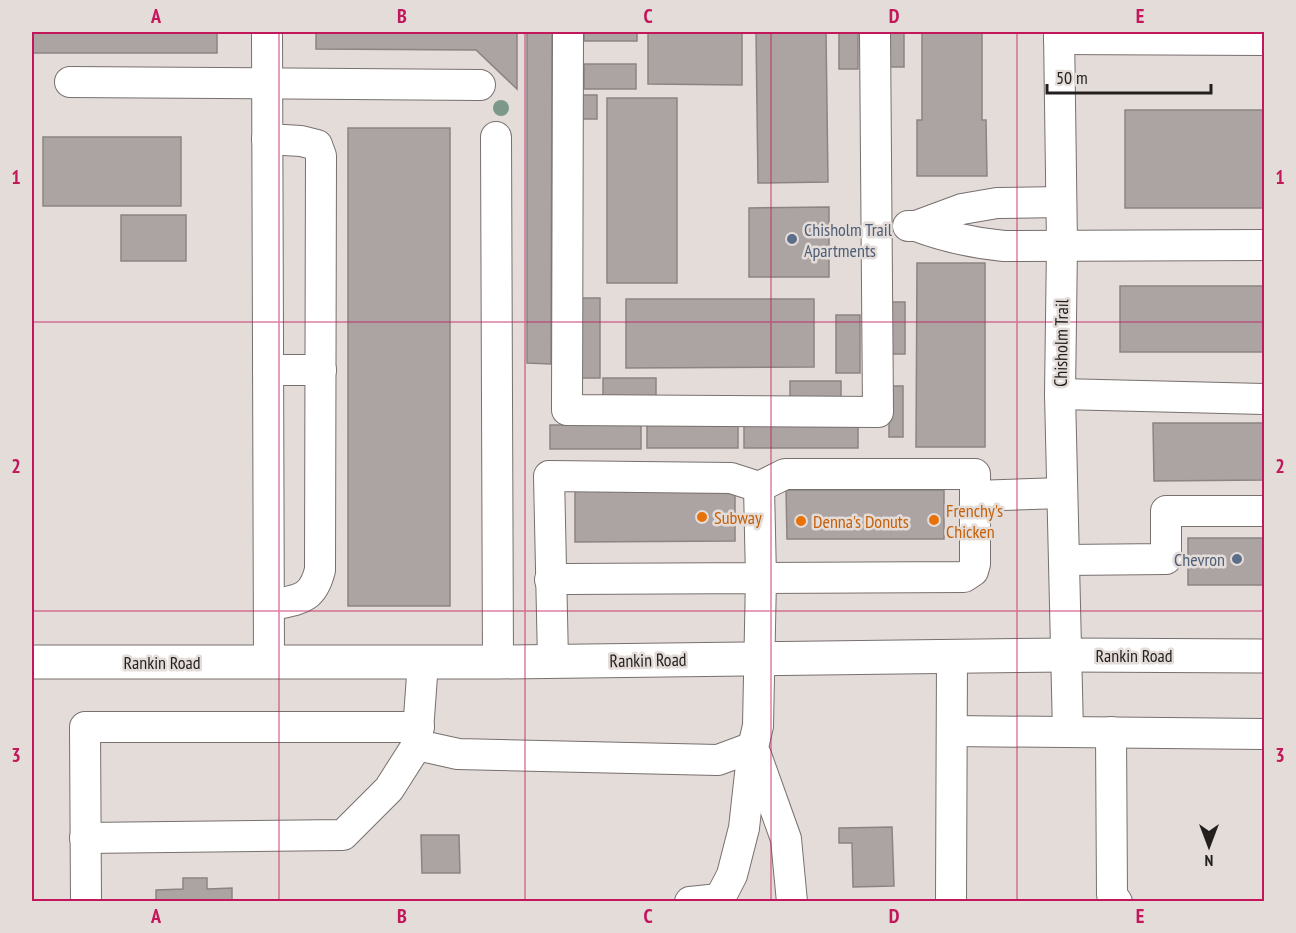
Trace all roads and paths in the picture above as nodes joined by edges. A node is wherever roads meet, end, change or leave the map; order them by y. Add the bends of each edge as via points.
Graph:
1 (267, 32) edge
2 (568, 32) edge
3 (875, 32) edge
4 (1059, 35) edge
5 (1264, 40) edge
6 (70, 82) dead end
7 (267, 84) junction
8 (480, 85) dead end
9 (496, 137) dead end
10 (267, 139) junction
11 (1061, 202) junction
12 (877, 226) junction
13 (916, 226) junction
14 (1062, 245) junction
15 (1264, 245) edge
16 (268, 370) junction
17 (321, 370) junction
18 (1060, 393) junction
19 (1264, 399) edge
20 (759, 487) junction
21 (1062, 493) junction
22 (975, 496) junction
23 (1264, 511) edge
24 (1064, 560) junction
25 (761, 579) junction
26 (550, 580) junction
27 (269, 606) junction
28 (1066, 656) junction
29 (1264, 656) edge
30 (952, 657) junction
31 (759, 659) junction
32 (553, 661) junction
33 (32, 662) edge
34 (269, 662) junction
35 (423, 662) junction
36 (498, 662) junction
37 (952, 731) junction
38 (1068, 732) junction
39 (1111, 732) junction
40 (1264, 734) edge
41 (418, 736) junction
42 (753, 747) junction
43 (85, 837) junction
44 (709, 901) edge
45 (86, 902) edge
46 (792, 902) edge
47 (951, 902) edge
48 (1117, 902) edge

1 - 7 street
2 - 12 street via 567,411 878,412
3 - 12 street
4 - 5 street
4 - 11 street, Chisholm Trail
6 - 7 street
7 - 8 street
7 - 10 street
9 - 36 street
10 - 16 street
10 - 17 street via 317,145 321,156
11 - 13 street via 962,208
11 - 14 street, Chisholm Trail
12 - 13 street
13 - 14 street via 975,243
14 - 15 street
14 - 18 street, Chisholm Trail
16 - 17 street
16 - 27 street
17 - 27 street via 320,570 316,587 302,598
18 - 19 street
18 - 21 street, Chisholm Trail
20 - 22 street via 785,474 975,474
20 - 25 street
20 - 26 street via 731,478 549,476
21 - 22 street
21 - 24 street, Chisholm Trail
22 - 25 street via 975,564 964,577
23 - 24 street via 1166,511 1166,559
24 - 28 street, Chisholm Trail
25 - 26 street
25 - 31 street
26 - 32 street
27 - 34 street
28 - 29 main road, Rankin Road
28 - 30 main road, Rankin Road
28 - 38 street, Chisholm Trail
30 - 31 main road, Rankin Road
30 - 37 street
31 - 32 main road, Rankin Road
31 - 42 street via 758,726
32 - 36 main road, Rankin Road
33 - 34 main road, Rankin Road
34 - 35 main road, Rankin Road
35 - 36 main road, Rankin Road
35 - 41 street
37 - 38 street
37 - 47 street
38 - 39 street
39 - 40 street
39 - 48 street via 1112,895
41 - 42 street via 458,754 718,760
41 - 43 street via 389,789 343,835
41 - 43 street via 85,727
42 - 44 street via 744,828 732,875
42 - 46 street via 786,839
43 - 45 street

